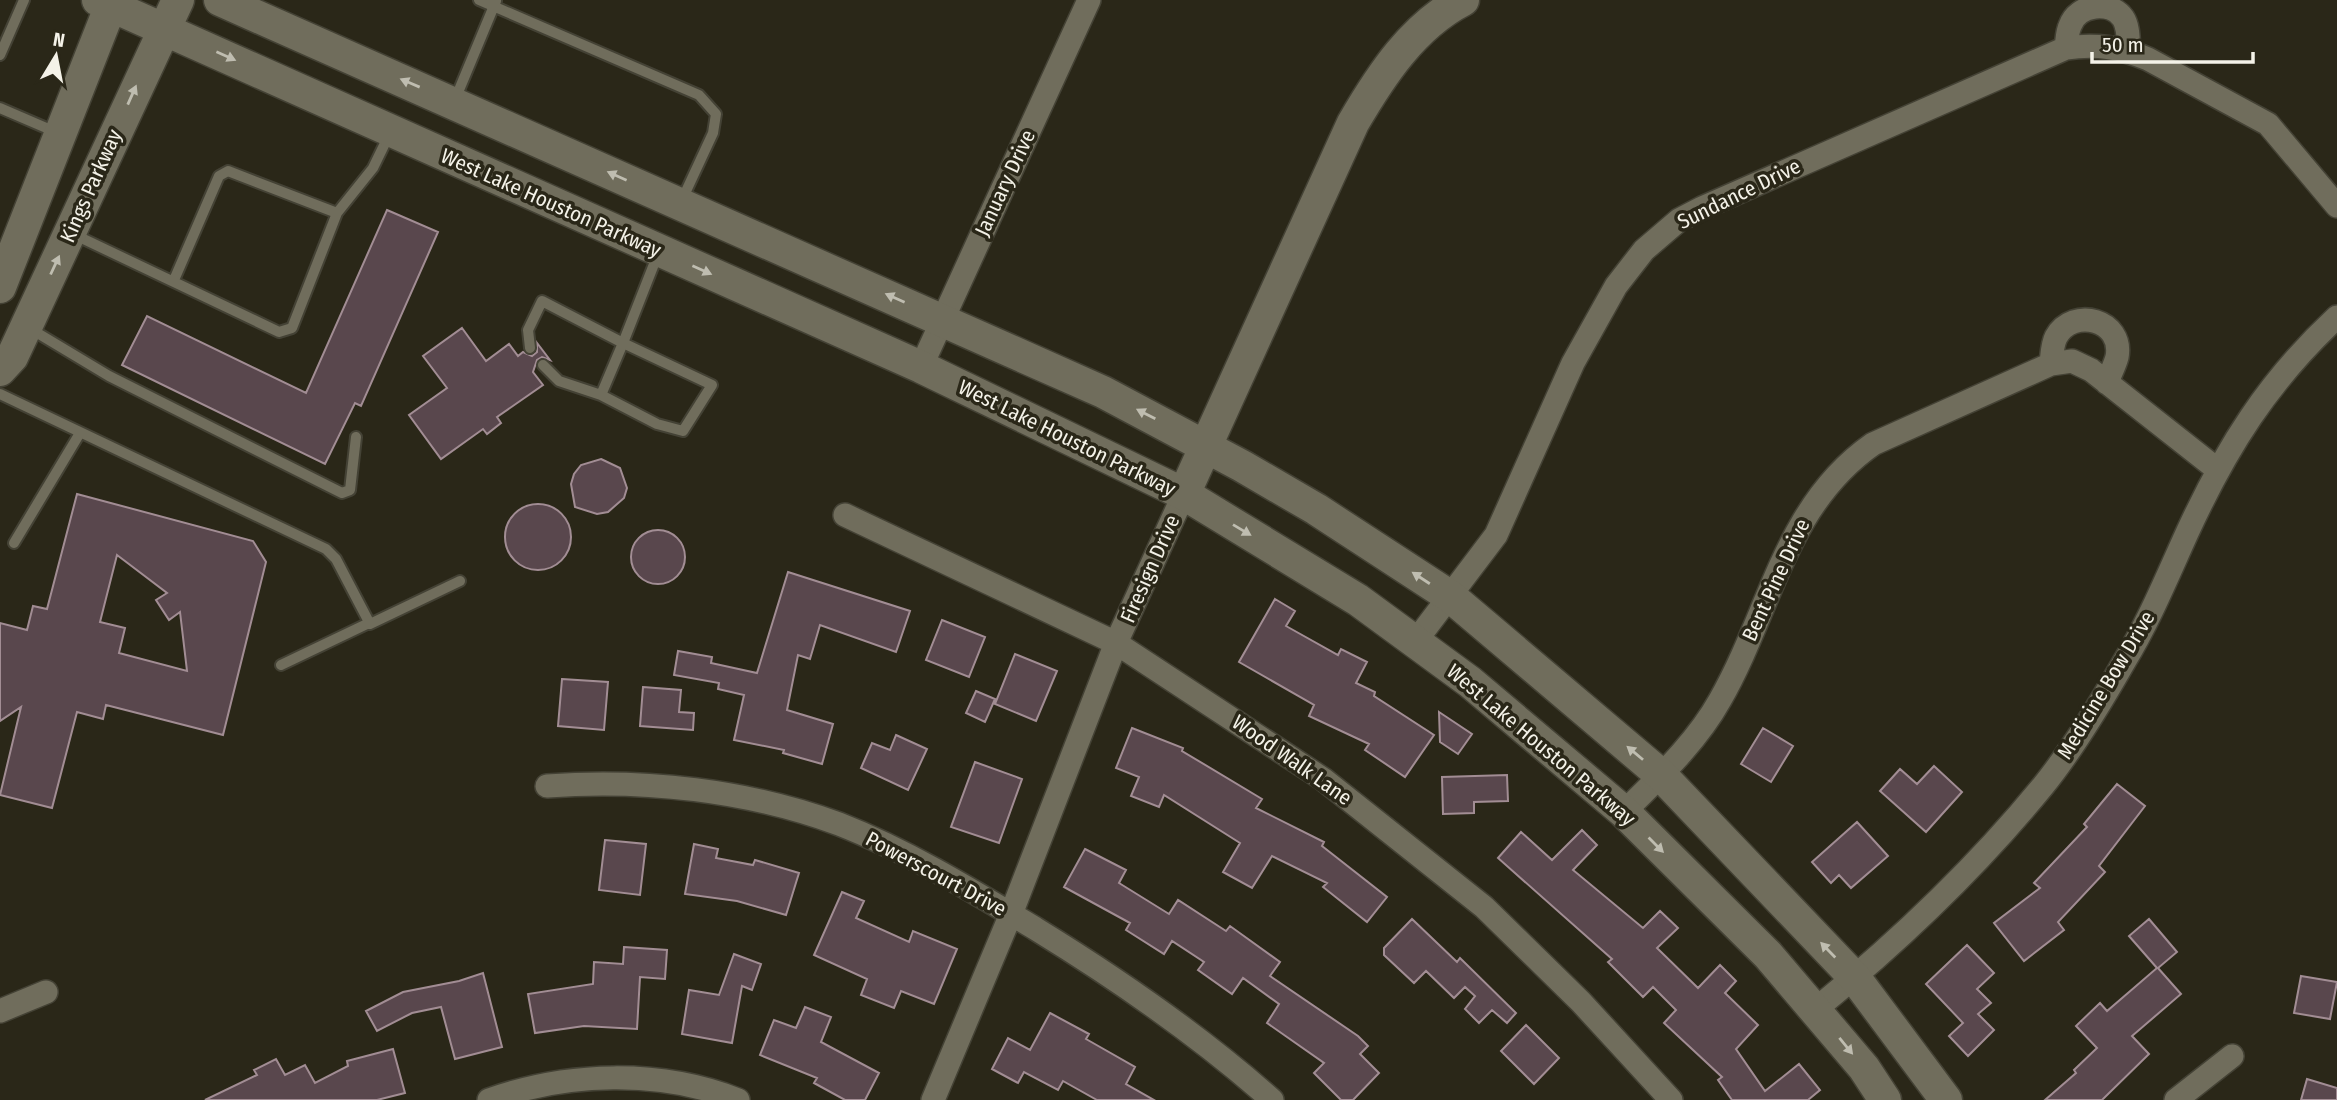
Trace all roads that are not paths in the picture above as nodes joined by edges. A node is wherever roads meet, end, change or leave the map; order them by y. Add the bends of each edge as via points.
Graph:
1 (24, 0) edge
2 (178, 0) edge
3 (220, 0) edge
4 (479, 0) edge
5 (1089, 0) edge
6 (1463, 0) edge
7 (108, 2) edge
8 (495, 3) edge
9 (163, 29) junction
10 (2066, 48) junction
11 (2129, 51) junction
12 (0, 55) edge
13 (454, 102) junction
14 (0, 108) edge
15 (391, 131) junction
16 (61, 134) junction
17 (680, 204) junction
18 (2337, 206) edge
19 (337, 213) junction
20 (70, 232) junction
21 (659, 251) junction
22 (174, 280) junction
23 (0, 287) edge
24 (2337, 317) edge
25 (943, 319) junction
26 (26, 327) junction
27 (622, 343) junction
28 (530, 348) dead end
29 (2051, 364) junction
30 (543, 365) dead end
31 (921, 367) junction
32 (0, 370) edge
33 (2107, 383) junction
34 (0, 394) edge
35 (601, 395) junction
36 (80, 433) junction
37 (356, 437) dead end
38 (1207, 445) junction
39 (2218, 470) junction
40 (1184, 494) junction
41 (845, 516) dead end
42 (14, 543) dead end
43 (460, 581) dead end
44 (1451, 597) junction
45 (369, 624) junction
46 (1415, 642) junction
47 (1116, 643) junction
48 (281, 665) dead end
49 (1661, 775) junction
50 (547, 786) dead end
51 (1623, 812) junction
52 (1011, 914) junction
53 (1854, 978) junction
54 (46, 992) dead end
55 (1816, 1009) junction
56 (0, 1011) edge
57 (2232, 1056) dead end
58 (489, 1100) edge
59 (738, 1100) edge
60 (933, 1100) edge
61 (1272, 1100) edge
62 (1671, 1100) edge
63 (1885, 1100) edge
64 (1946, 1100) edge
65 (2176, 1100) edge

1 - 12 lane
2 - 9 main road, Kings Parkway
13 -> 3 main road
4 - 8 lane
5 - 25 street, January Drive
6 - 38 main road, Firesign Drive via 1415,36 1377,82 1353,123
7 - 9 main road, West Lake Houston Parkway
7 - 16 main road
8 - 13 lane
8 - 17 lane via 699,95 716,114 713,133
9 -> 15 main road, West Lake Houston Parkway
20 -> 9 main road, Kings Parkway
10 - 11 street, Sundance Drive via 2093,45
10 - 11 street via 2075,18 2090,7 2105,6 2117,10 2125,20
10 - 44 street, Sundance Drive via 1702,208 1679,220 1653,243 1602,309 1496,535
11 - 18 street, Sundance Drive via 2268,124
17 -> 13 main road
14 - 16 lane
15 - 19 lane via 373,168
15 - 21 main road, West Lake Houston Parkway
16 - 23 main road
17 - 21 main road
25 -> 17 main road
19 - 22 lane via 228,171 219,176
19 - 22 lane via 292,328 279,332
20 - 22 lane
26 -> 20 main road, Kings Parkway
21 - 27 lane
21 -> 31 main road, West Lake Houston Parkway
24 - 39 street, Medicine Bow Drive via 2292,359 2253,410
25 - 31 street, January Drive
38 -> 25 main road
26 - 32 main road, Kings Parkway via 12,357
26 - 37 lane via 109,376 342,493 351,490
27 - 28 lane via 542,301 528,330
27 - 35 lane
27 - 35 lane via 712,385 683,432
29 - 33 street, Bent Pine Drive via 2072,361
29 - 33 street via 2060,331 2078,320 2092,319 2113,332 2116,342 2117,356
29 - 49 street, Bent Pine Drive via 1873,444 1847,462 1798,527 1721,700
30 - 35 lane via 559,381
31 - 40 main road, West Lake Houston Parkway
33 - 39 street, Bent Pine Drive
34 - 36 lane
36 - 42 lane
36 - 45 lane via 326,549 336,559
38 - 40 main road, Firesign Drive
44 -> 38 main road
39 - 53 street, Medicine Bow Drive via 2124,662 2045,784 1978,862
40 -> 46 main road, West Lake Houston Parkway via 1358,600
40 - 47 street, Firesign Drive
41 - 47 street, Wood Walk Lane
43 - 45 lane
44 - 46 street, Sundance Drive
49 -> 44 main road
45 - 48 lane
46 - 51 main road, West Lake Houston Parkway via 1470,682
47 - 52 street, Firesign Drive
47 - 62 street, Wood Walk Lane via 1323,779 1403,840 1493,916
49 - 51 street, Bent Pine Drive
53 -> 49 main road
50 - 52 street, Powerscourt Drive via 634,785 771,803 839,824 900,851
51 -> 55 main road, West Lake Houston Parkway via 1768,955
52 - 60 street, Firesign Drive
52 - 61 street, Powerscourt Drive via 1135,993
53 - 55 street, Medicine Bow Drive
53 - 64 main road
54 - 56 street
55 -> 63 main road, West Lake Houston Parkway
57 - 65 street
58 - 59 street via 522,1088 596,1078 662,1081

